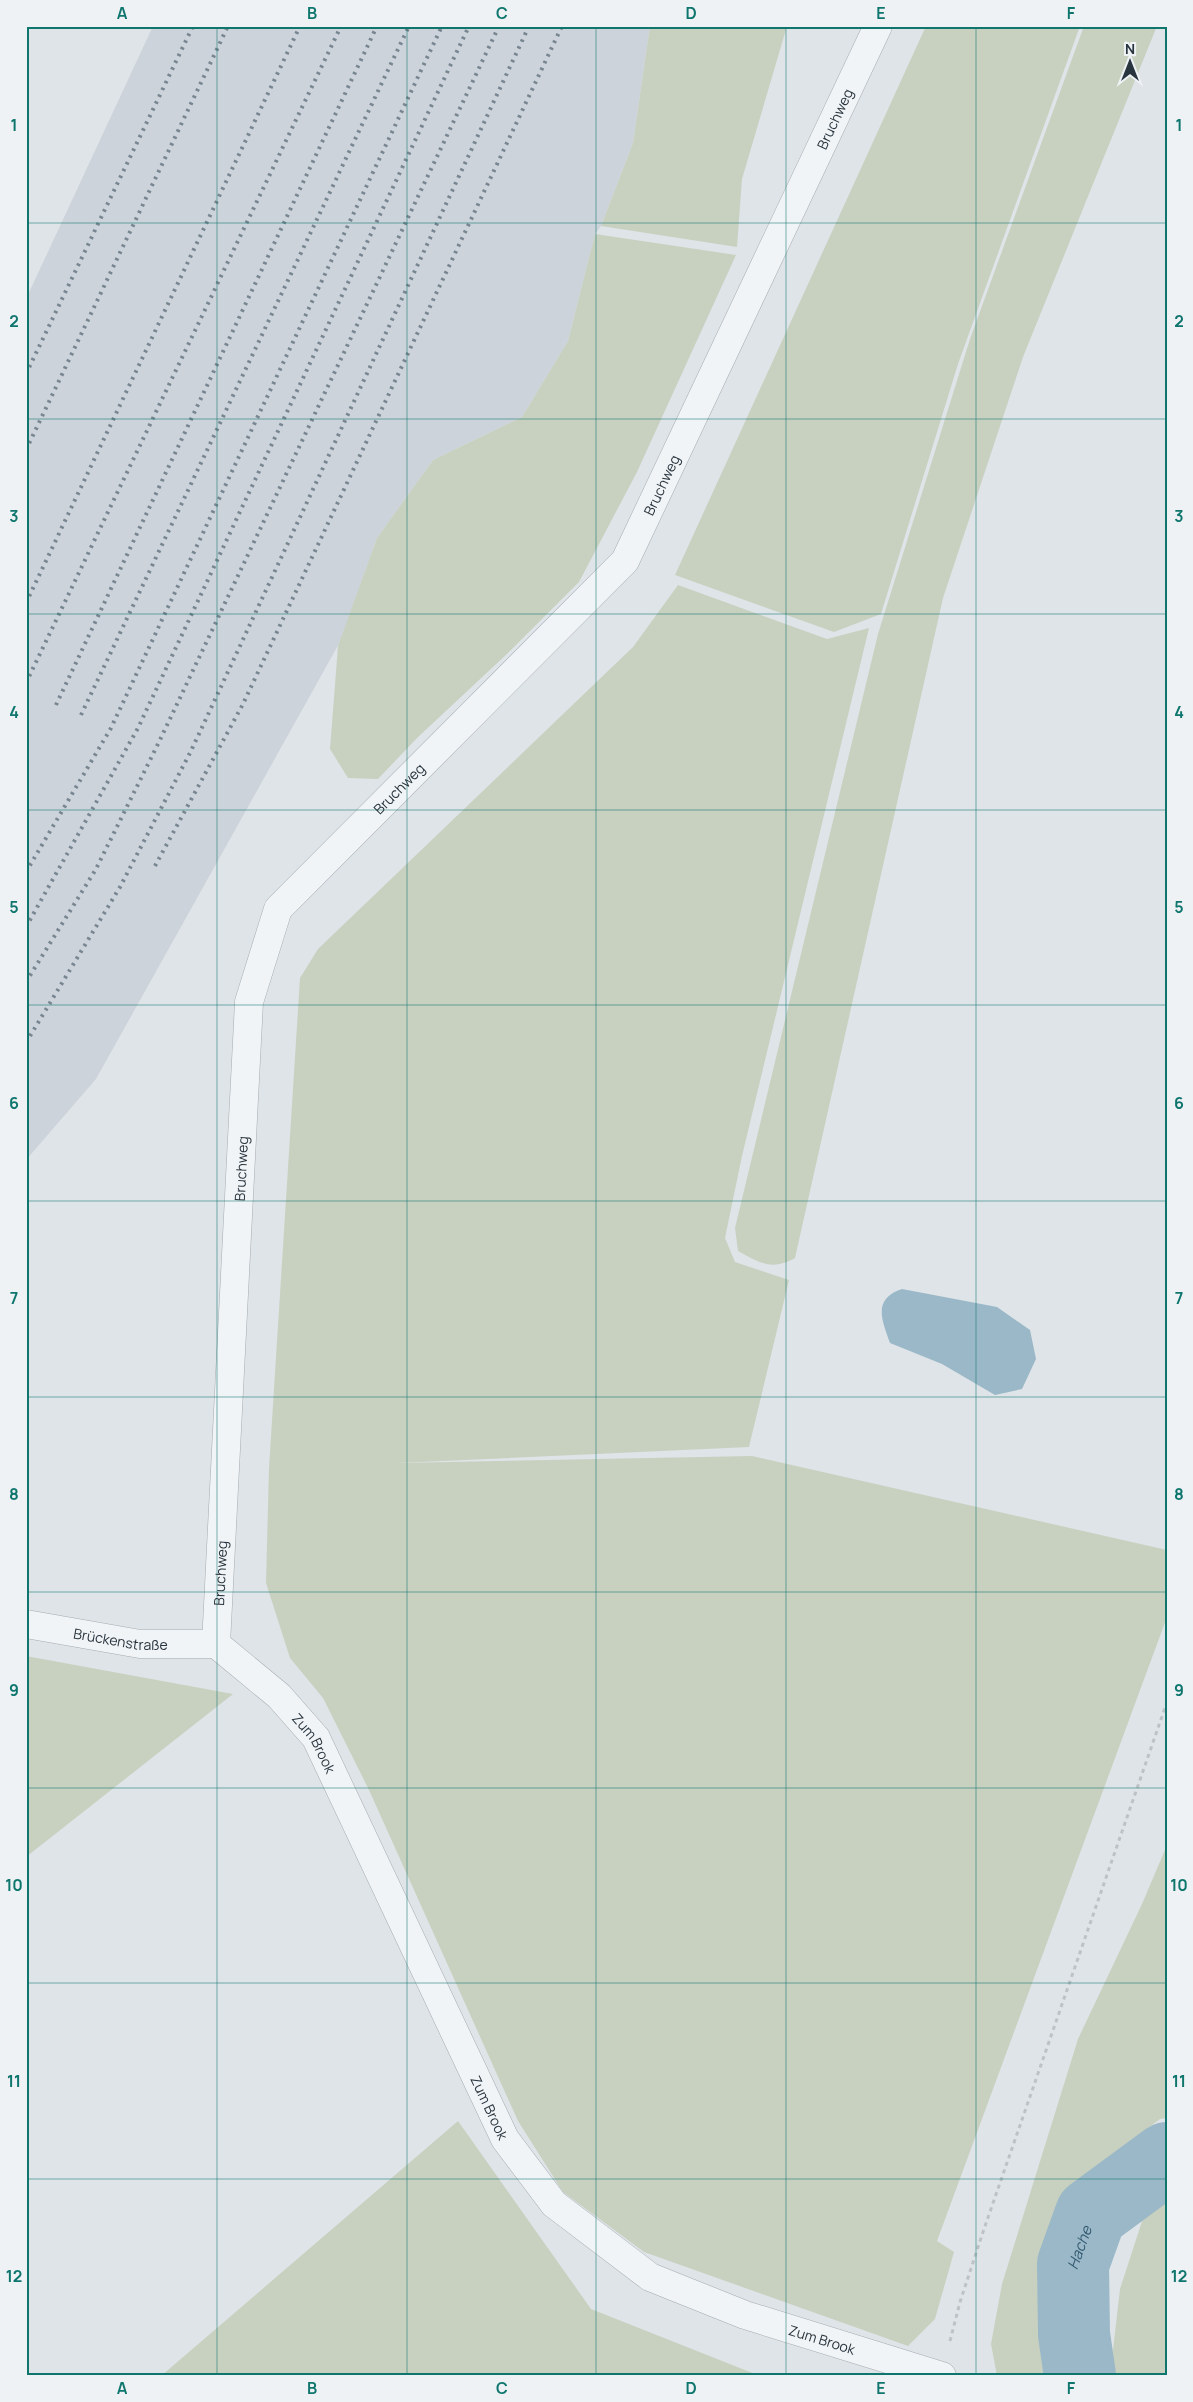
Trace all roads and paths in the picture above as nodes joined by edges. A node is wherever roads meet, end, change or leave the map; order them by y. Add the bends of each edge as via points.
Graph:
1 (878, 26) edge
2 (26, 1624) edge
3 (216, 1644) junction
4 (1167, 1702) edge
5 (942, 2376) edge

1 - 3 street, Bruchweg via 625,560 278,909 249,1002
2 - 3 street, Brückenstraße via 140,1644
3 - 5 street, Zum Brook via 279,1696 316,1738 506,2140 554,2204 650,2278 745,2315
4 - 5 path via 984,2229 960,2302

